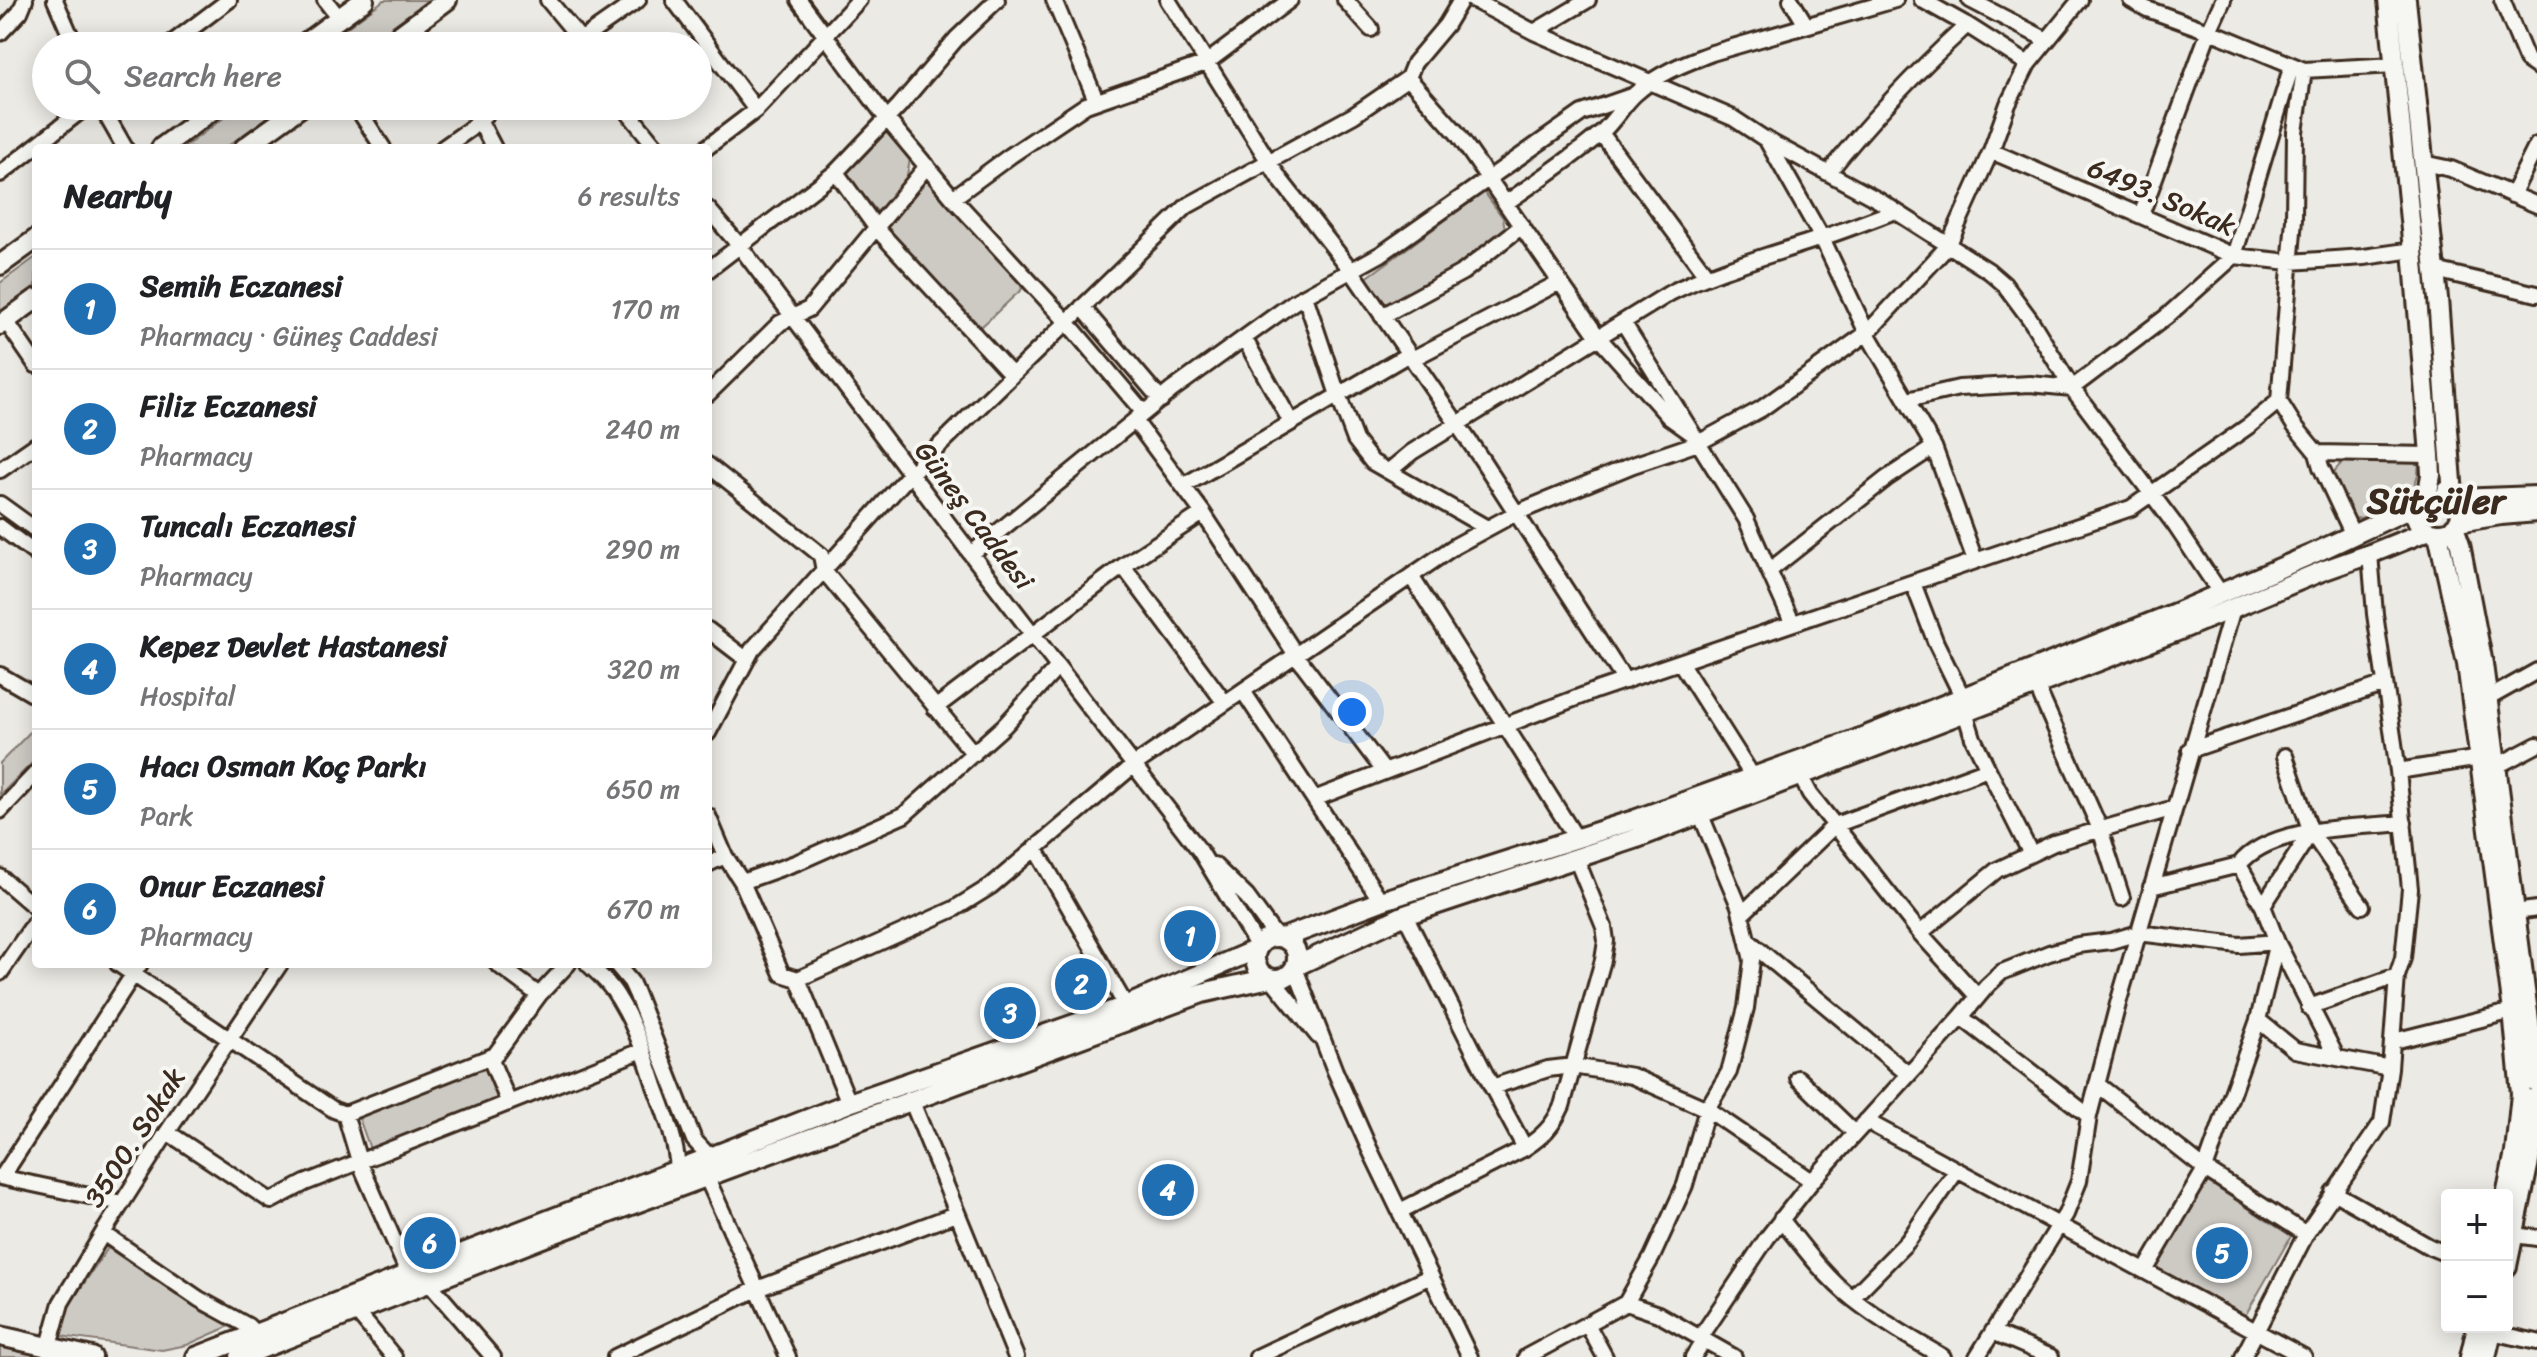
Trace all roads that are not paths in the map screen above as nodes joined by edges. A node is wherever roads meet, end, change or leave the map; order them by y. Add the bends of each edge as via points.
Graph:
1 (25, 0) edge
2 (55, 0) edge
3 (229, 0) edge
4 (325, 0) edge
5 (364, 0) edge
6 (447, 0) edge
7 (548, 0) edge
8 (638, 0) edge
9 (674, 0) edge
10 (799, 0) edge
11 (859, 0) edge
12 (997, 0) edge
13 (1054, 0) edge
14 (1168, 0) edge
15 (1290, 0) edge
16 (1345, 0) edge
17 (1461, 0) edge
18 (1473, 0) edge
19 (1588, 0) edge
20 (1791, 0) edge
21 (1895, 0) edge
22 (1922, 0) edge
23 (1970, 0) edge
24 (2080, 0) edge
25 (2131, 0) edge
26 (2223, 0) edge
27 (2388, 0) edge
28 (2406, 0) edge
29 (2502, 0) edge
30 (339, 18) junction
31 (414, 25) junction
32 (1806, 25) junction
33 (1967, 25) junction
34 (1371, 29) dead end
35 (2209, 31) junction
36 (69, 32) edge
37 (187, 32) edge
38 (320, 32) edge
39 (404, 32) edge
40 (420, 32) edge
41 (571, 32) edge
42 (596, 32) edge
43 (698, 32) edge
44 (1534, 32) junction
45 (0, 33) edge
46 (825, 37) junction
47 (2047, 40) junction
48 (712, 51) edge
49 (1206, 63) junction
50 (2028, 64) junction
51 (2395, 65) junction
52 (2298, 67) junction
53 (2537, 67) edge
54 (1408, 78) junction
55 (1652, 82) junction
56 (1634, 95) junction
57 (1096, 100) junction
58 (756, 110) junction
59 (887, 119) junction
60 (69, 120) edge
61 (109, 120) edge
62 (199, 120) edge
63 (284, 120) edge
64 (365, 120) edge
65 (480, 120) joint
66 (634, 120) edge
67 (1601, 133) junction
68 (1765, 139) junction
69 (38, 144) edge
70 (123, 144) edge
71 (166, 144) edge
72 (253, 144) edge
73 (380, 144) edge
74 (448, 144) edge
75 (492, 144) edge
76 (654, 144) edge
77 (711, 144) edge
78 (2537, 145) edge
79 (32, 149) edge
80 (1991, 151) junction
81 (1269, 162) junction
82 (2423, 163) junction
83 (927, 166) junction
84 (836, 172) junction
85 (1828, 173) junction
86 (0, 174) edge
87 (1489, 177) junction
88 (2512, 195) junction
89 (953, 198) junction
90 (1506, 203) junction
91 (2537, 205) edge
92 (1895, 211) junction
93 (712, 214) edge
94 (2141, 215) junction
95 (1522, 226) junction
96 (877, 229) junction
97 (1822, 238) junction
98 (32, 242) edge
99 (739, 245) junction
100 (1948, 246) junction
101 (2413, 250) junction
102 (2234, 256) junction
103 (2290, 262) junction
104 (0, 265) edge
105 (712, 267) edge
106 (1351, 270) junction
107 (2435, 270) junction
108 (1706, 275) junction
109 (1560, 282) junction
110 (2537, 294) edge
111 (1305, 296) junction
112 (32, 302) edge
113 (1082, 307) junction
114 (1382, 316) junction
115 (793, 317) junction
116 (1067, 322) junction
117 (1623, 322) junction
118 (3, 323) edge
119 (1867, 333) junction
120 (1598, 337) junction
121 (1244, 338) junction
122 (1410, 357) junction
123 (32, 360) edge
124 (1012, 375) junction
125 (2072, 388) junction
126 (712, 390) edge
127 (1338, 395) junction
128 (1161, 400) junction
129 (1907, 400) junction
130 (2279, 401) junction
131 (1139, 417) junction
132 (1291, 422) junction
133 (1458, 426) junction
134 (1694, 437) junction
135 (1934, 447) junction
136 (32, 448) edge
137 (2317, 453) junction
138 (2430, 455) junction
139 (712, 468) edge
140 (0, 470) edge
141 (1389, 471) junction
142 (911, 473) junction
143 (1183, 486) junction
144 (2151, 493) junction
145 (2537, 496) edge
146 (2455, 497) junction
147 (2423, 498) junction
148 (0, 504) edge
149 (2537, 512) edge
150 (1203, 513) junction
151 (1516, 513) junction
152 (0, 527) edge
153 (32, 527) edge
154 (1487, 528) junction
155 (2444, 529) junction
156 (2353, 535) junction
157 (32, 551) edge
158 (971, 554) junction
159 (2370, 554) junction
160 (1975, 560) junction
161 (1123, 566) junction
162 (824, 571) junction
163 (1769, 571) junction
164 (1411, 576) junction
165 (1913, 583) junction
166 (2227, 601) junction
167 (1792, 622) junction
168 (712, 633) edge
169 (1033, 634) junction
170 (1296, 655) junction
171 (746, 659) junction
172 (1680, 662) junction
173 (1058, 667) junction
174 (2537, 671) edge
175 (0, 675) edge
176 (1625, 681) junction
177 (2385, 684) junction
178 (2036, 685) junction
179 (1243, 691) junction
180 (32, 694) edge
181 (2487, 699) junction
182 (1225, 703) junction
183 (1964, 705) junction
184 (935, 708) junction
185 (1505, 724) junction
186 (712, 725) edge
187 (2537, 745) edge
188 (2190, 750) junction
189 (974, 754) junction
190 (2285, 756) dead end
191 (2480, 758) junction
192 (1134, 765) junction
193 (2497, 766) junction
194 (1988, 769) junction
195 (1384, 771) junction
196 (2398, 771) junction
197 (1800, 775) junction
198 (32, 777) edge
199 (1753, 777) junction
200 (1314, 799) junction
201 (2174, 808) junction
202 (0, 811) edge
203 (1700, 813) junction
204 (2404, 823) junction
205 (712, 825) edge
206 (1835, 825) junction
207 (2100, 829) junction
208 (2311, 832) junction
209 (1576, 838) junction
210 (1035, 848) junction
211 (1200, 851) junction
212 (2031, 854) junction
213 (725, 856) junction
214 (1576, 858) junction
215 (712, 862) edge
216 (2239, 865) junction
217 (0, 877) edge
218 (742, 882) junction
219 (2151, 887) junction
220 (2122, 898) dead end
221 (1381, 901) junction
222 (32, 905) edge
223 (2263, 906) junction
224 (2362, 906) dead end
225 (2537, 909) edge
226 (2516, 912) junction
227 (1405, 915) junction
228 (1741, 915) junction
229 (32, 927) edge
230 (1920, 933) junction
231 (2138, 933) junction
232 (1279, 937) junction
233 (1747, 940) junction
234 (2277, 942) junction
235 (1258, 948) junction
236 (1295, 967) junction
237 (277, 968) edge
238 (502, 968) edge
239 (564, 968) edge
240 (593, 968) edge
241 (619, 968) edge
242 (137, 969) edge
243 (0, 973) edge
244 (2397, 976) junction
245 (1271, 978) junction
246 (798, 979) junction
247 (539, 995) junction
248 (1978, 997) junction
249 (1126, 1006) junction
250 (2309, 1007) junction
251 (2513, 1011) junction
252 (1961, 1017) junction
253 (2258, 1020) junction
254 (230, 1039) junction
255 (2394, 1041) junction
256 (1323, 1042) junction
257 (643, 1050) junction
258 (2336, 1056) junction
259 (490, 1058) junction
260 (1573, 1066) junction
261 (2390, 1068) junction
262 (1908, 1074) junction
263 (1798, 1078) dead end
264 (2537, 1083) edge
265 (2097, 1084) junction
266 (1492, 1087) junction
267 (2537, 1096) edge
268 (912, 1102) junction
269 (509, 1103) junction
270 (849, 1103) junction
271 (1707, 1109) junction
272 (345, 1114) junction
273 (2089, 1116) junction
274 (2537, 1119) edge
275 (1866, 1121) junction
276 (167, 1132) junction
277 (1855, 1133) junction
278 (1525, 1148) junction
279 (710, 1157) junction
280 (359, 1161) junction
281 (678, 1169) junction
282 (2205, 1169) junction
283 (1957, 1170) junction
284 (1, 1177) edge
285 (707, 1178) junction
286 (1812, 1181) junction
287 (2507, 1189) edge
288 (2333, 1192) junction
289 (122, 1203) junction
290 (1400, 1211) junction
291 (956, 1214) junction
292 (1781, 1219) junction
293 (2059, 1225) junction
294 (103, 1233) junction
295 (2306, 1234) junction
296 (2514, 1235) junction
297 (2537, 1238) edge
298 (2441, 1252) edge
299 (2508, 1261) edge
300 (2145, 1271) junction
301 (408, 1273) junction
302 (1431, 1276) junction
303 (429, 1283) junction
304 (757, 1289) junction
305 (1852, 1298) junction
306 (1626, 1303) junction
307 (356, 1311) junction
308 (1587, 1324) junction
309 (2256, 1330) junction
310 (1993, 1332) junction
311 (2485, 1333) edge
312 (2487, 1333) edge
313 (2502, 1333) edge
314 (0, 1336) edge
315 (1702, 1339) junction
316 (2537, 1342) edge
317 (49, 1346) junction
318 (254, 1349) edge
319 (92, 1357) edge
320 (196, 1357) edge
321 (394, 1357) edge
322 (493, 1357) edge
323 (615, 1357) edge
324 (788, 1357) edge
325 (1016, 1357) edge
326 (1257, 1357) edge
327 (1470, 1357) edge
328 (1526, 1357) edge
329 (1605, 1357) edge
330 (1693, 1357) edge
331 (1734, 1357) edge
332 (1943, 1357) edge
333 (1977, 1357) edge
334 (2051, 1357) edge
335 (2243, 1357) edge
336 (2304, 1357) edge
337 (2470, 1357) edge
338 (2486, 1357) edge

1 - 45 street
2 - 36 street
3 - 37 street
4 - 30 street
5 - 30 main road
6 - 31 main road
7 - 41 street
8 - 42 street
9 - 43 street
10 - 46 street
11 - 46 street
12 - 59 street
13 - 57 street
14 - 49 street
15 - 49 street
16 - 34 street
17 - 54 street
18 - 44 street
19 - 44 street
20 - 32 street
21 - 32 street
22 - 33 street
23 - 47 street
24 - 47 street
25 - 35 street
26 - 35 street
27 - 51 main road
28 - 82 main road
29 - 53 street via 2527,60
30 - 38 main road
31 - 39 main road
31 - 40 street
32 - 55 street via 1685,63
33 - 50 street
33 - 85 street via 1860,133
35 - 52 street
35 - 94 street
44 - 55 street
46 - 58 street
46 - 59 street
47 - 50 street
48 - 58 street
49 - 57 street
49 - 81 street
50 - 80 street
51 - 52 street
51 - 101 main road
52 - 102 street
52 - 103 street
54 - 81 street
54 - 87 street
55 - 56 street
55 - 68 street via 1733,118
56 - 67 street
56 - 87 street via 1582,113
57 - 89 street
58 - 77 street
59 - 83 street
59 - 84 street
60 - 69 street
61 - 70 street
62 - 71 main road
63 - 72 main road
64 - 73 street
65 - 74 street
65 - 75 street
66 - 76 street
67 - 90 street
67 - 108 street
68 - 85 street
68 - 97 street
78 - 88 street
79 - 86 street
80 - 94 street, 6493. Sokak
80 - 100 street
81 - 106 street
81 - 113 street via 1187,206
82 - 88 street
82 - 107 main road
83 - 89 street
83 - 96 street
84 - 96 street
84 - 99 street
85 - 92 street
87 - 90 street
87 - 106 street
88 - 91 street
89 - 116 street
90 - 95 street
92 - 97 street
92 - 100 street
93 - 99 street, Güneş Caddesi
94 - 102 street, 6493. Sokak
95 - 109 street
95 - 114 street via 1463,272
96 - 115 street via 809,309
96 - 124 street
97 - 108 street
97 - 119 street
98 - 104 main road
99 - 105 street
99 - 115 street, Güneş Caddesi
100 - 119 street
100 - 125 street via 2004,284
101 - 103 street, 6493. Sokak
101 - 138 main road
102 - 103 street, 6493. Sokak
102 - 125 street via 2166,317
103 - 130 street
106 - 111 street
106 - 114 street
107 - 110 street
107 - 146 main road
108 - 117 street
109 - 120 street
109 - 122 street
111 - 121 street
111 - 127 street
112 - 118 main road
113 - 116 street
113 - 128 street
114 - 122 street
115 - 126 street via 765,336
115 - 142 street, Güneş Caddesi
116 - 124 street
116 - 131 street
117 - 120 street
117 - 134 street
118 - 123 street
119 - 129 street
119 - 134 street via 1761,409
120 - 133 street
120 - 134 street via 1669,417
121 - 128 street
121 - 132 street
122 - 127 street
122 - 133 street
124 - 142 street
125 - 129 street via 1959,388
125 - 144 street
127 - 132 street
127 - 141 street via 1355,440 1372,462
128 - 131 street
129 - 135 street
130 - 137 street
130 - 144 street
131 - 143 street
131 - 158 street
132 - 143 street
133 - 141 street
133 - 151 street
134 - 151 street
134 - 163 street via 1746,519
135 - 160 street
135 - 163 street
136 - 140 street
137 - 138 street
137 - 156 street
138 - 147 main road via 2431,475
139 - 162 street via 821,555
141 - 154 street
142 - 158 street, Güneş Caddesi
142 - 162 street
143 - 150 street
144 - 160 street via 2131,508
144 - 166 street
145 - 146 main road
146 - 147 main road via 2439,490
146 - 155 main road via 2461,511
147 - 155 main road via 2419,522
147 - 156 main road
148 - 153 street
149 - 155 main road
150 - 161 street
150 - 170 street
151 - 154 street
151 - 176 street
152 - 157 street
154 - 164 street
155 - 159 main road
155 - 181 main road via 2463,559
155 - 191 main road
156 - 166 main road
158 - 169 street, Güneş Caddesi
159 - 166 main road
159 - 177 street
160 - 165 street
161 - 169 street
161 - 182 street
162 - 171 street
162 - 184 street
163 - 167 street
164 - 170 street
164 - 185 street
165 - 167 street
165 - 183 street
166 - 178 main road
166 - 183 main road
166 - 188 street
167 - 172 street
168 - 171 street
169 - 173 street, Güneş Caddesi
169 - 184 street
170 - 179 street
170 - 195 street
171 - 186 street
172 - 176 street
172 - 199 street
173 - 189 street
173 - 192 street, Güneş Caddesi
174 - 181 street
175 - 180 street
176 - 185 street
177 - 188 street
177 - 196 street
178 - 183 main road
178 - 207 street
179 - 182 street
179 - 200 street
181 - 193 main road
182 - 192 street
183 - 194 street
183 - 197 main road
183 - 199 main road
184 - 189 street
185 - 195 street
185 - 209 street
187 - 193 street
188 - 201 street
189 - 218 street via 904,815
190 - 208 street
191 - 196 street
191 - 251 main road
192 - 210 street
192 - 211 street, Güneş Caddesi
193 - 226 main road
194 - 206 street
194 - 212 street
195 - 200 street
196 - 204 street
197 - 203 main road
197 - 206 street
198 - 202 street
199 - 209 main road
200 - 221 street
201 - 207 street
201 - 219 street
203 - 214 main road
203 - 228 street
204 - 208 street
204 - 244 street via 2410,889
205 - 213 street
206 - 228 street
206 - 230 street
207 - 212 street
207 - 220 street
208 - 216 street via 2272,841
208 - 223 street
208 - 224 street
209 - 221 main road
210 - 246 street via 954,909
210 - 249 street
211 - 232 street
211 - 235 street
212 - 230 street via 1997,870
213 - 215 street
213 - 218 street
214 - 227 main road
214 - 260 street via 1606,941
216 - 219 street
216 - 223 street
217 - 222 street
218 - 246 street via 782,974
219 - 231 street
221 - 232 main road
223 - 234 street
225 - 226 street
226 - 264 main road
227 - 236 main road
227 - 266 street
228 - 233 street
229 - 243 street
230 - 248 street
231 - 234 street via 2239,945
231 - 248 street via 2011,967
231 - 265 street
232 - 235 main road
232 - 236 main road via 1297,952
233 - 262 street
233 - 271 street via 1752,960 1746,1008 1729,1072
234 - 250 street
234 - 253 street
235 - 245 main road via 1257,966
235 - 249 main road
236 - 245 main road via 1286,977
236 - 256 street
237 - 254 street, 3500. Sokak
238 - 247 street
239 - 247 street
240 - 257 street via 620,1000
241 - 279 street via 636,993 694,1140
242 - 254 street
242 - 284 street
244 - 250 street
244 - 255 street
245 - 256 street
245 - 268 main road via 1202,993
246 - 270 street
247 - 259 street
248 - 252 street
249 - 270 main road
250 - 258 street
251 - 255 street
251 - 287 main road via 2520,1107
252 - 262 street
252 - 273 street
253 - 258 street via 2295,1050
253 - 282 street
254 - 272 street
254 - 276 street, 3500. Sokak
255 - 261 street
256 - 290 street
257 - 269 street
257 - 281 street via 677,1151
258 - 261 street
259 - 269 street
259 - 272 street
260 - 266 street
260 - 271 street via 1632,1076
260 - 278 street via 1556,1121
261 - 288 street via 2382,1122
262 - 275 street
263 - 277 street
265 - 273 street
265 - 282 street
266 - 278 street
267 - 274 main road
268 - 285 main road
268 - 291 street
269 - 280 street
270 - 279 main road
271 - 286 street
271 - 306 street via 1685,1185
272 - 280 street
273 - 293 street via 2079,1181
274 - 296 main road
275 - 277 street
275 - 283 street
276 - 280 street via 271,1201
276 - 289 street, 3500. Sokak
277 - 286 street
278 - 290 street
279 - 281 main road
280 - 301 street
281 - 301 main road
282 - 295 street
282 - 300 street
283 - 293 street
283 - 305 street via 1908,1241
284 - 289 street
285 - 303 main road
285 - 304 street
286 - 292 street
288 - 295 street
288 - 298 street
289 - 294 street, 3500. Sokak
290 - 302 street
291 - 304 street
291 - 325 street
292 - 305 street
292 - 315 street
293 - 300 street
293 - 310 street
294 - 317 street, 3500. Sokak via 61,1303
294 - 318 street via 248,1326
295 - 309 street
296 - 297 street
296 - 299 main road
300 - 309 street
301 - 318 main road
302 - 326 street
302 - 327 street
303 - 307 main road
303 - 322 street
304 - 323 street
304 - 324 street
305 - 332 street
306 - 308 street
306 - 315 street
307 - 318 main road
307 - 321 street
308 - 328 street
308 - 329 street
309 - 335 street
309 - 336 street
310 - 333 street
310 - 334 street
311 - 337 main road
312 - 338 main road
313 - 316 street
314 - 317 main road
315 - 330 street
315 - 331 street
317 - 319 main road
318 - 320 main road

